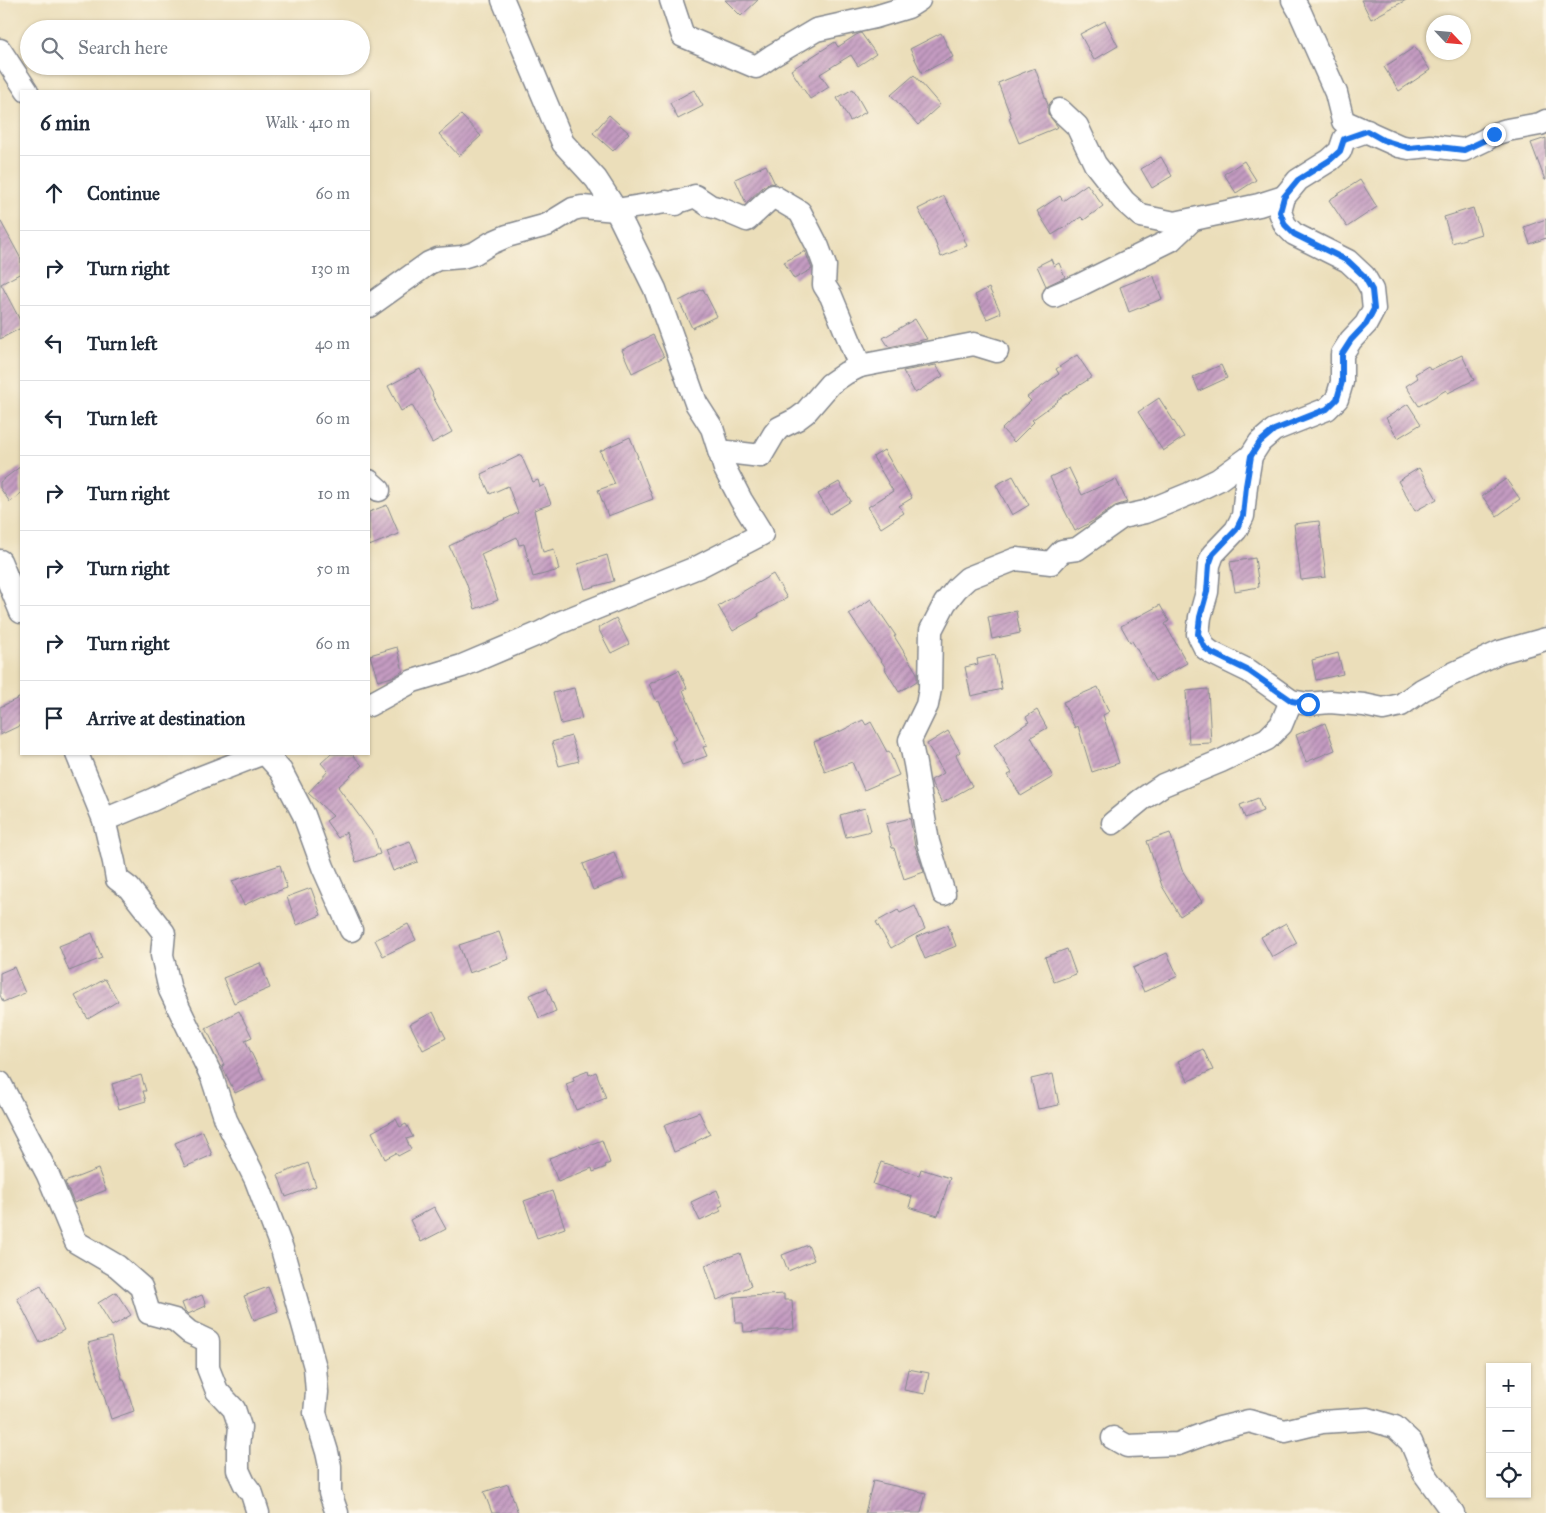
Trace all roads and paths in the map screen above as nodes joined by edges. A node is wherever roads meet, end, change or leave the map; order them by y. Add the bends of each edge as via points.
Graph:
1 (503, 0) edge
2 (671, 0) edge
3 (919, 0) edge
4 (1292, 0) edge
5 (0, 50) edge
6 (25, 90) edge
7 (1060, 110) dead end
8 (1546, 121) edge
9 (1367, 131) junction
10 (1284, 197) junction
11 (616, 210) junction
12 (1192, 220) junction
13 (1054, 296) dead end
14 (370, 305) edge
15 (998, 351) dead end
16 (860, 366) junction
17 (720, 451) junction
18 (1251, 456) junction
19 (1218, 480) junction
20 (1246, 486) junction
21 (0, 560) edge
22 (20, 610) edge
23 (1546, 639) edge
24 (1292, 701) junction
25 (370, 704) edge
26 (76, 755) edge
27 (258, 755) edge
28 (267, 755) edge
29 (104, 820) junction
30 (1113, 823) dead end
31 (944, 894) dead end
32 (351, 930) dead end
33 (0, 1083) edge
34 (1113, 1438) dead end
35 (258, 1513) edge
36 (336, 1513) edge
37 (1453, 1513) edge

1 - 11 street via 563,144 596,179
2 - 3 street via 683,36 756,67 816,30 875,17 908,7
4 - 9 street via 1336,93 1343,121
5 - 6 street
7 - 12 street via 1077,126 1095,164 1124,201 1141,216 1175,223
8 - 9 street via 1494,134 1464,150 1430,146 1409,148
9 - 10 street via 1344,139 1335,156 1298,180
10 - 12 street
10 - 18 street via 1280,212 1285,225 1294,234 1348,261 1364,276 1372,290 1374,309 1342,354 1342,382 1337,399 1327,409 1274,430 1260,442
11 - 14 street via 573,209 547,225 507,236 462,258 429,262
11 - 16 street via 666,202 676,204 676,200 695,196 710,206 747,220 773,196 800,212 825,266 824,285
11 - 17 street via 655,289 696,403 712,428
12 - 13 street via 1171,240
15 - 16 street via 974,344
16 - 17 street via 830,384 805,413 779,428 761,456
17 - 25 street via 725,469 762,534 698,567 462,666 413,681
18 - 19 street
18 - 20 street
19 - 20 street
19 - 31 street via 1145,512 1122,517 1077,549 1062,551 1051,563 1016,559 968,578 945,604 931,630 927,705 910,740 928,842
20 - 24 street via 1243,516 1236,530 1213,554 1209,565 1198,634 1205,648 1212,653 1249,671
21 - 22 street
23 - 24 street via 1500,652 1446,677 1401,705 1383,709
24 - 30 street via 1281,725 1267,739 1163,785
26 - 29 street
27 - 29 street
28 - 32 street via 281,771 304,815
29 - 36 street via 116,879 129,888 164,933 162,955 170,990 212,1077 226,1120 256,1180 282,1249 315,1367 315,1413 330,1466 330,1493
33 - 35 street via 48,1175 76,1242 117,1266 142,1287 149,1313 175,1320 208,1341 208,1368 217,1391 234,1409 240,1427 238,1470 252,1494
34 - 37 street via 1127,1446 1178,1444 1248,1421 1285,1431 1322,1422 1368,1419 1395,1427 1411,1442 1424,1473

